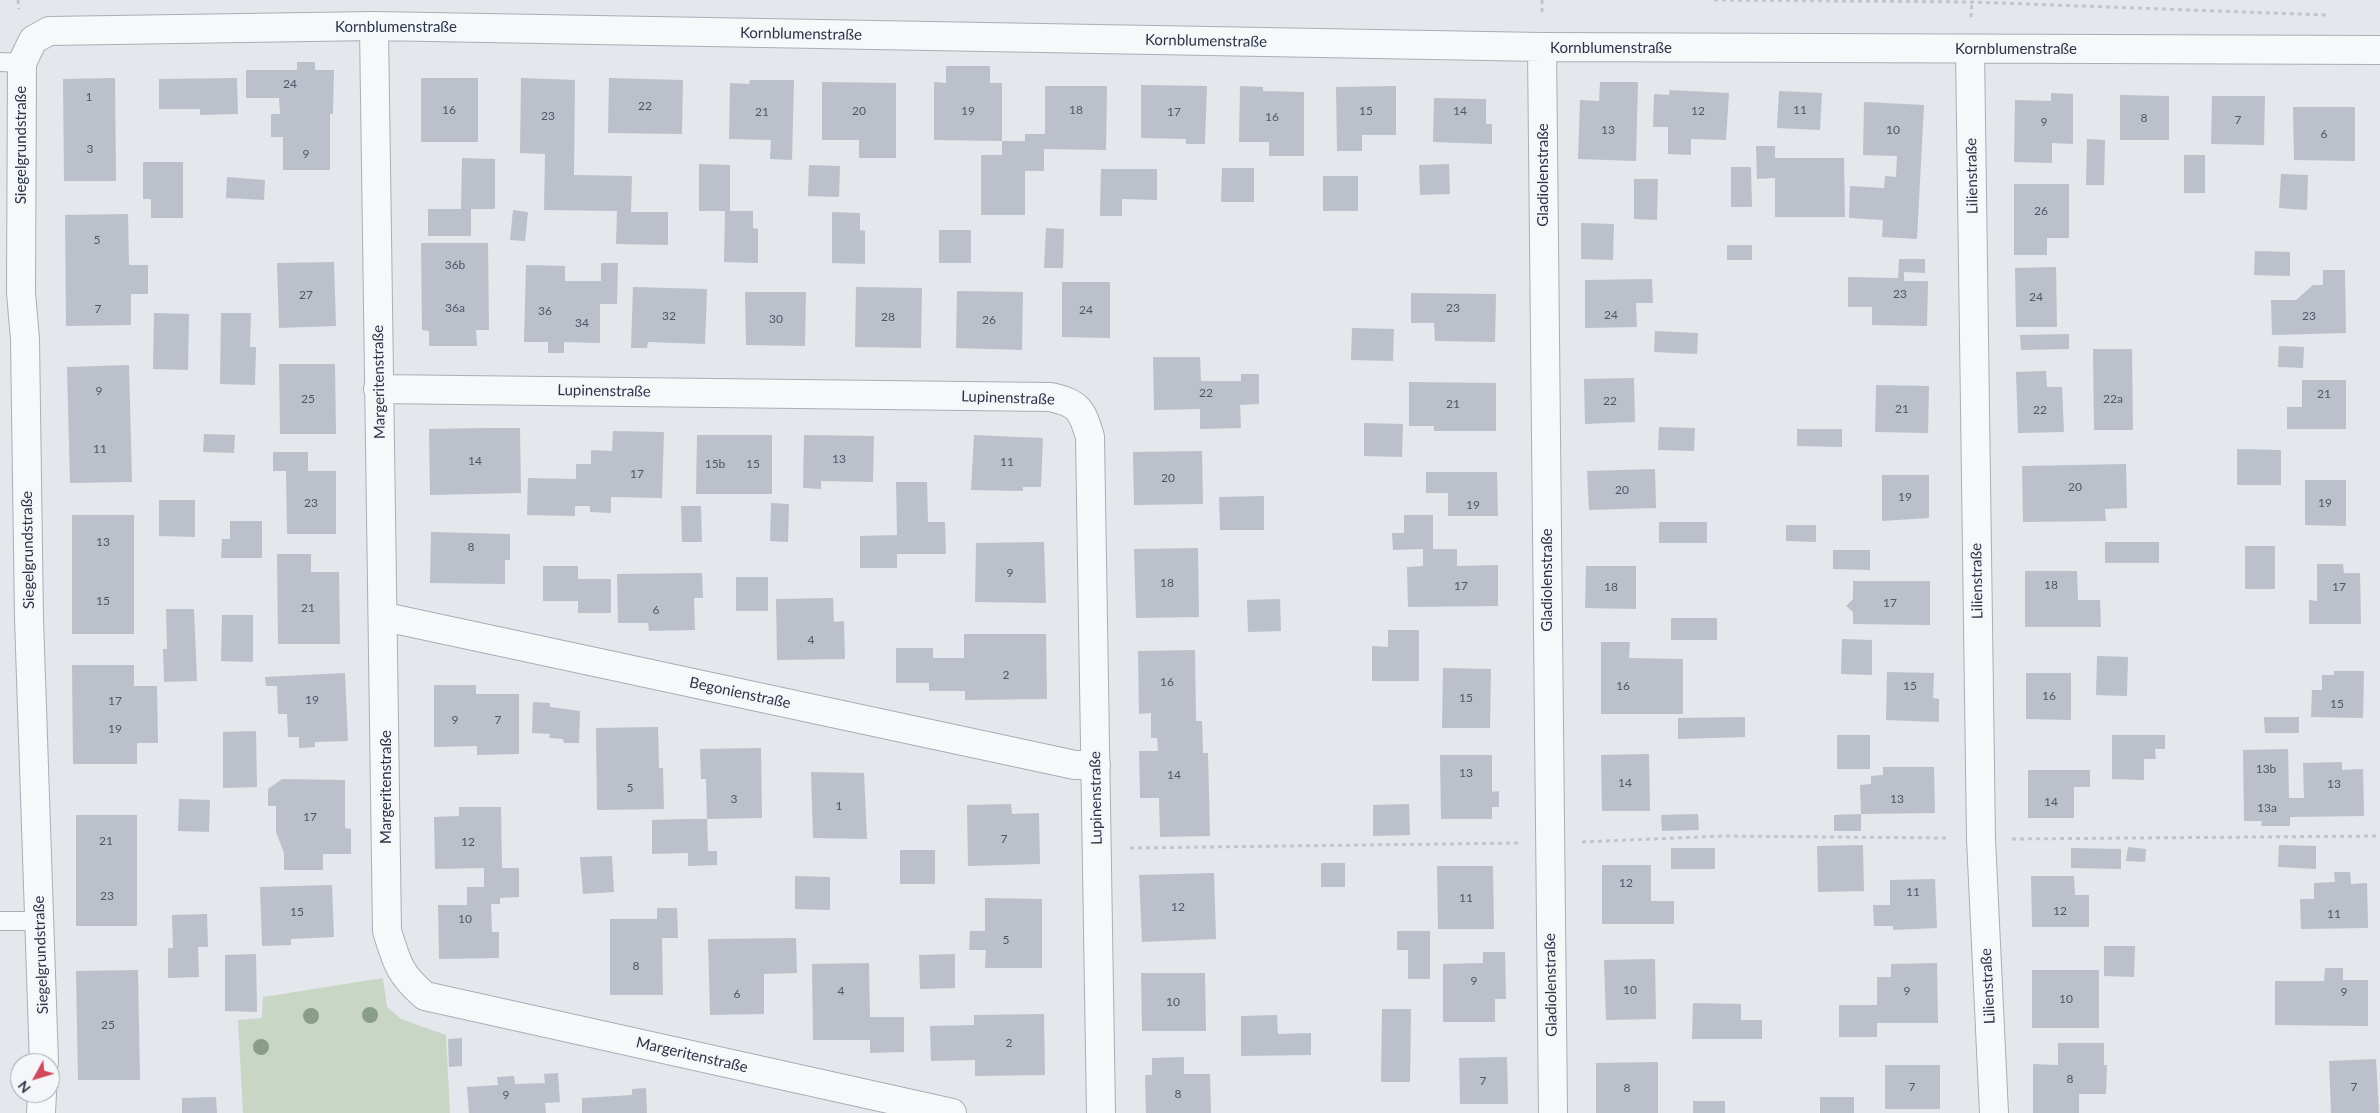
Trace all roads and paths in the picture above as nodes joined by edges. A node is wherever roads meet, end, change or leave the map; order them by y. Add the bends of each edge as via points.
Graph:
1 (1714, 0) edge
2 (2330, 15) dead end
3 (374, 26) junction
4 (1542, 47) junction
5 (1970, 49) junction
6 (2380, 50) edge
7 (18, 55) edge
8 (11, 294) edge
9 (378, 389) junction
10 (385, 617) junction
11 (1096, 765) junction
12 (2380, 836) edge
13 (1981, 839) junction
14 (1549, 843) junction
15 (1096, 848) junction
16 (0, 921) edge
17 (41, 921) junction
18 (44, 1053) edge
19 (952, 1113) edge
20 (1101, 1113) edge
21 (1553, 1113) edge
22 (1994, 1113) edge

1 - 2 path via 1972,2
3 - 4 street, Kornblumenstraße
3 - 7 street, Kornblumenstraße via 49,31
3 - 9 street, Margeritenstraße
4 - 5 street, Kornblumenstraße
4 - 14 street, Gladiolenstraße
5 - 6 street, Kornblumenstraße
5 - 13 street, Lilienstraße
7 - 8 street, Siegelgrundstraße
8 - 17 street, Siegelgrundstraße via 25,339 28,619
9 - 10 street, Margeritenstraße
9 - 11 street, Lupinenstraße via 1050,397 1070,401 1084,415 1090,437
10 - 11 street, Begonienstraße via 1065,763
10 - 19 street, Margeritenstraße via 387,931 398,966 408,981 425,996
11 - 15 street, Lupinenstraße
12 - 13 path
13 - 14 path via 1721,836
13 - 22 street, Lilienstraße
14 - 15 path
14 - 21 street, Gladiolenstraße
15 - 20 street, Lupinenstraße
16 - 17 lane
17 - 18 street, Siegelgrundstraße

